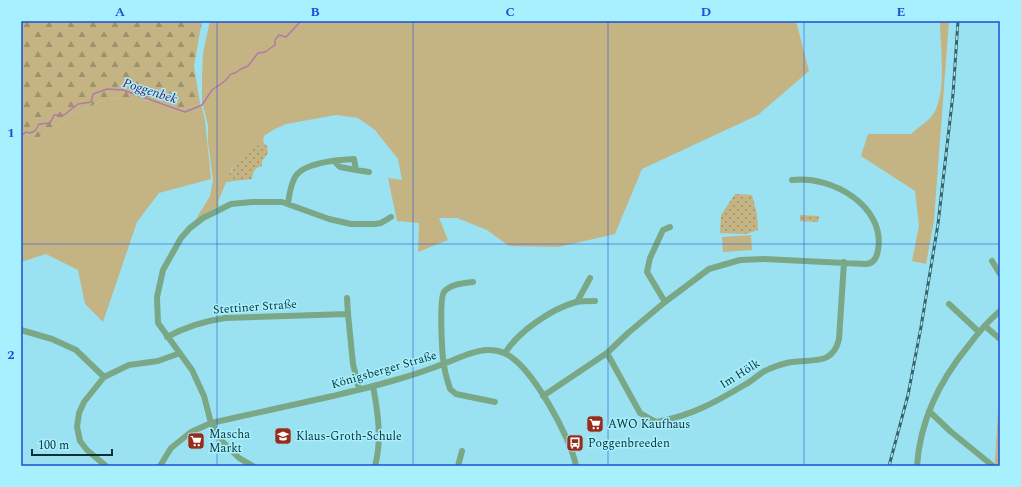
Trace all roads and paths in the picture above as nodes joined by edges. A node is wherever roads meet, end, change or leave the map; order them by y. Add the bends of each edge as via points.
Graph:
1 (334, 162) junction
2 (356, 170) junction
3 (369, 172) dead end
4 (792, 180) dead end
5 (288, 204) junction
6 (391, 217) dead end
7 (670, 227) dead end
8 (992, 261) dead end
9 (844, 262) junction
10 (1000, 274) edge
11 (590, 278) dead end
12 (473, 282) dead end
13 (347, 298) dead end
14 (595, 301) dead end
15 (577, 302) junction
16 (665, 302) junction
17 (949, 304) dead end
18 (1000, 311) edge
19 (348, 314) junction
20 (985, 326) junction
21 (21, 330) edge
22 (979, 332) junction
23 (167, 337) junction
24 (1000, 339) edge
25 (180, 353) junction
26 (505, 353) junction
27 (607, 353) junction
28 (444, 364) junction
29 (104, 377) junction
30 (373, 386) junction
31 (359, 389) junction
32 (543, 396) junction
33 (495, 402) dead end
34 (929, 412) junction
35 (211, 423) junction
36 (462, 451) dead end
37 (106, 466) edge
38 (160, 466) edge
39 (253, 466) edge
40 (375, 466) edge
41 (458, 466) edge
42 (576, 466) edge
43 (917, 466) edge
44 (993, 466) edge

1 - 2 street via 340,167
1 - 2 street via 354,159
1 - 5 street via 312,165 296,176
2 - 3 street
4 - 9 street via 822,183 836,188 869,212 880,238 874,261 870,264
5 - 6 street via 351,224 382,223
5 - 23 street via 231,204 203,218 190,228 181,238 163,270 157,297 158,323
7 - 16 street via 663,230 650,258 647,272
8 - 10 street
9 - 16 street via 740,260 709,269
9 - 27 street, Im Hölk via 839,338 837,348 830,356 791,362 767,369 708,406 683,416 656,422 640,413
11 - 15 street
12 - 28 street via 454,285 443,295 441,305
13 - 19 street
14 - 15 street
15 - 26 street via 545,317 521,334
16 - 27 street
17 - 22 street
18 - 20 street
19 - 23 street, Stettiner Straße via 225,318 192,326
19 - 31 street via 352,358
20 - 22 street
20 - 24 street
21 - 29 street via 52,339 76,350
22 - 34 street via 950,370
23 - 25 street
25 - 29 street via 158,361 129,365
25 - 35 street via 192,370 204,396
26 - 28 street, Königsberger Straße via 482,351
26 - 32 street via 523,367
27 - 32 street
28 - 30 street, Königsberger Straße
28 - 33 street via 450,390 456,394
29 - 37 street via 84,402 77,427 80,441
30 - 31 street, Königsberger Straße
30 - 40 street via 379,440
31 - 35 street, Königsberger Straße
32 - 42 street via 568,440
34 - 43 street
34 - 44 street
35 - 38 street, Königsberger Straße via 190,432 171,448
35 - 39 street via 223,442 239,458
36 - 41 street

